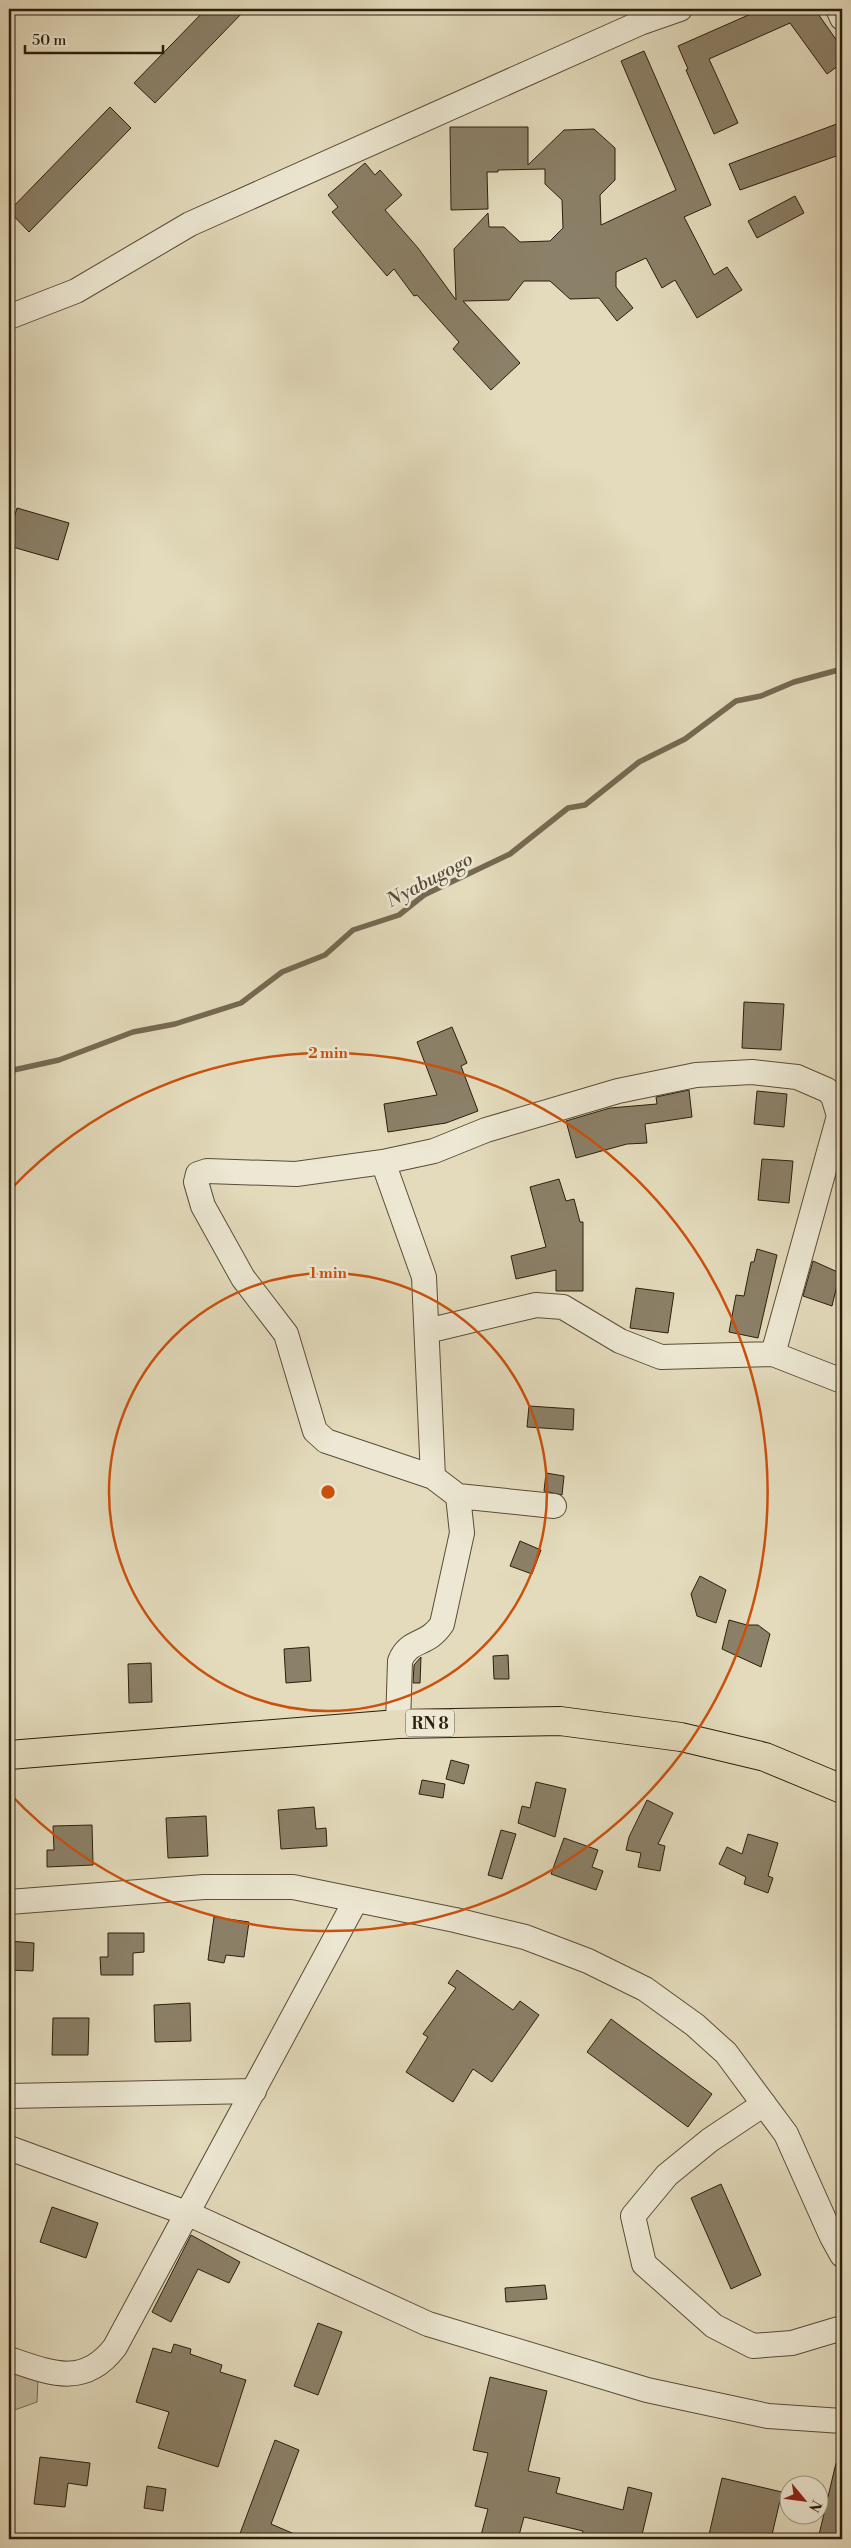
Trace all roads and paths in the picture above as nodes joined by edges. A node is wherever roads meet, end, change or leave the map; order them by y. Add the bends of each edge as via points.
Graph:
1 (680, 9) edge
2 (838, 9) edge
3 (842, 18) edge
4 (9, 317) edge
5 (840, 1117) edge
6 (383, 1162) junction
7 (427, 1331) junction
8 (773, 1354) junction
9 (842, 1381) edge
10 (433, 1478) junction
11 (458, 1496) junction
12 (554, 1506) dead end
13 (398, 1724) junction
14 (9, 1755) edge
15 (842, 1789) edge
16 (356, 1900) junction
17 (9, 1902) edge
18 (254, 2091) junction
19 (9, 2096) edge
20 (764, 2104) junction
21 (9, 2148) edge
22 (189, 2214) junction
23 (842, 2255) edge
24 (842, 2328) edge
25 (9, 2359) edge
26 (842, 2421) edge

1 - 4 street via 640,23 190,224 76,291
2 - 3 street
5 - 6 street via 833,1096 827,1090 797,1077 752,1072 696,1075 618,1091 486,1130 434,1151
5 - 8 street
6 - 7 street via 424,1277
6 - 10 street via 296,1174 207,1171 198,1174 196,1182 204,1206 243,1278 286,1334 315,1431 326,1441
7 - 8 street via 536,1305 563,1307 620,1342 661,1357
7 - 10 street
8 - 9 street
10 - 11 street
11 - 12 street
11 - 13 street via 462,1533 442,1624 435,1635 403,1652
13 - 14 main road, RN 8
13 - 15 main road, RN 8 via 560,1720 681,1737 765,1757
16 - 17 street via 293,1887 223,1887
16 - 18 street
16 - 20 street via 525,1937 588,1961 645,1989 695,2025 726,2053
18 - 19 street
18 - 22 street
20 - 23 street via 786,2134
20 - 24 street via 710,2140 666,2175 633,2216 644,2264 714,2326 753,2346 792,2343
21 - 22 street
22 - 25 street via 105,2361 89,2370 52,2374
22 - 26 street via 428,2324 647,2390 768,2416

